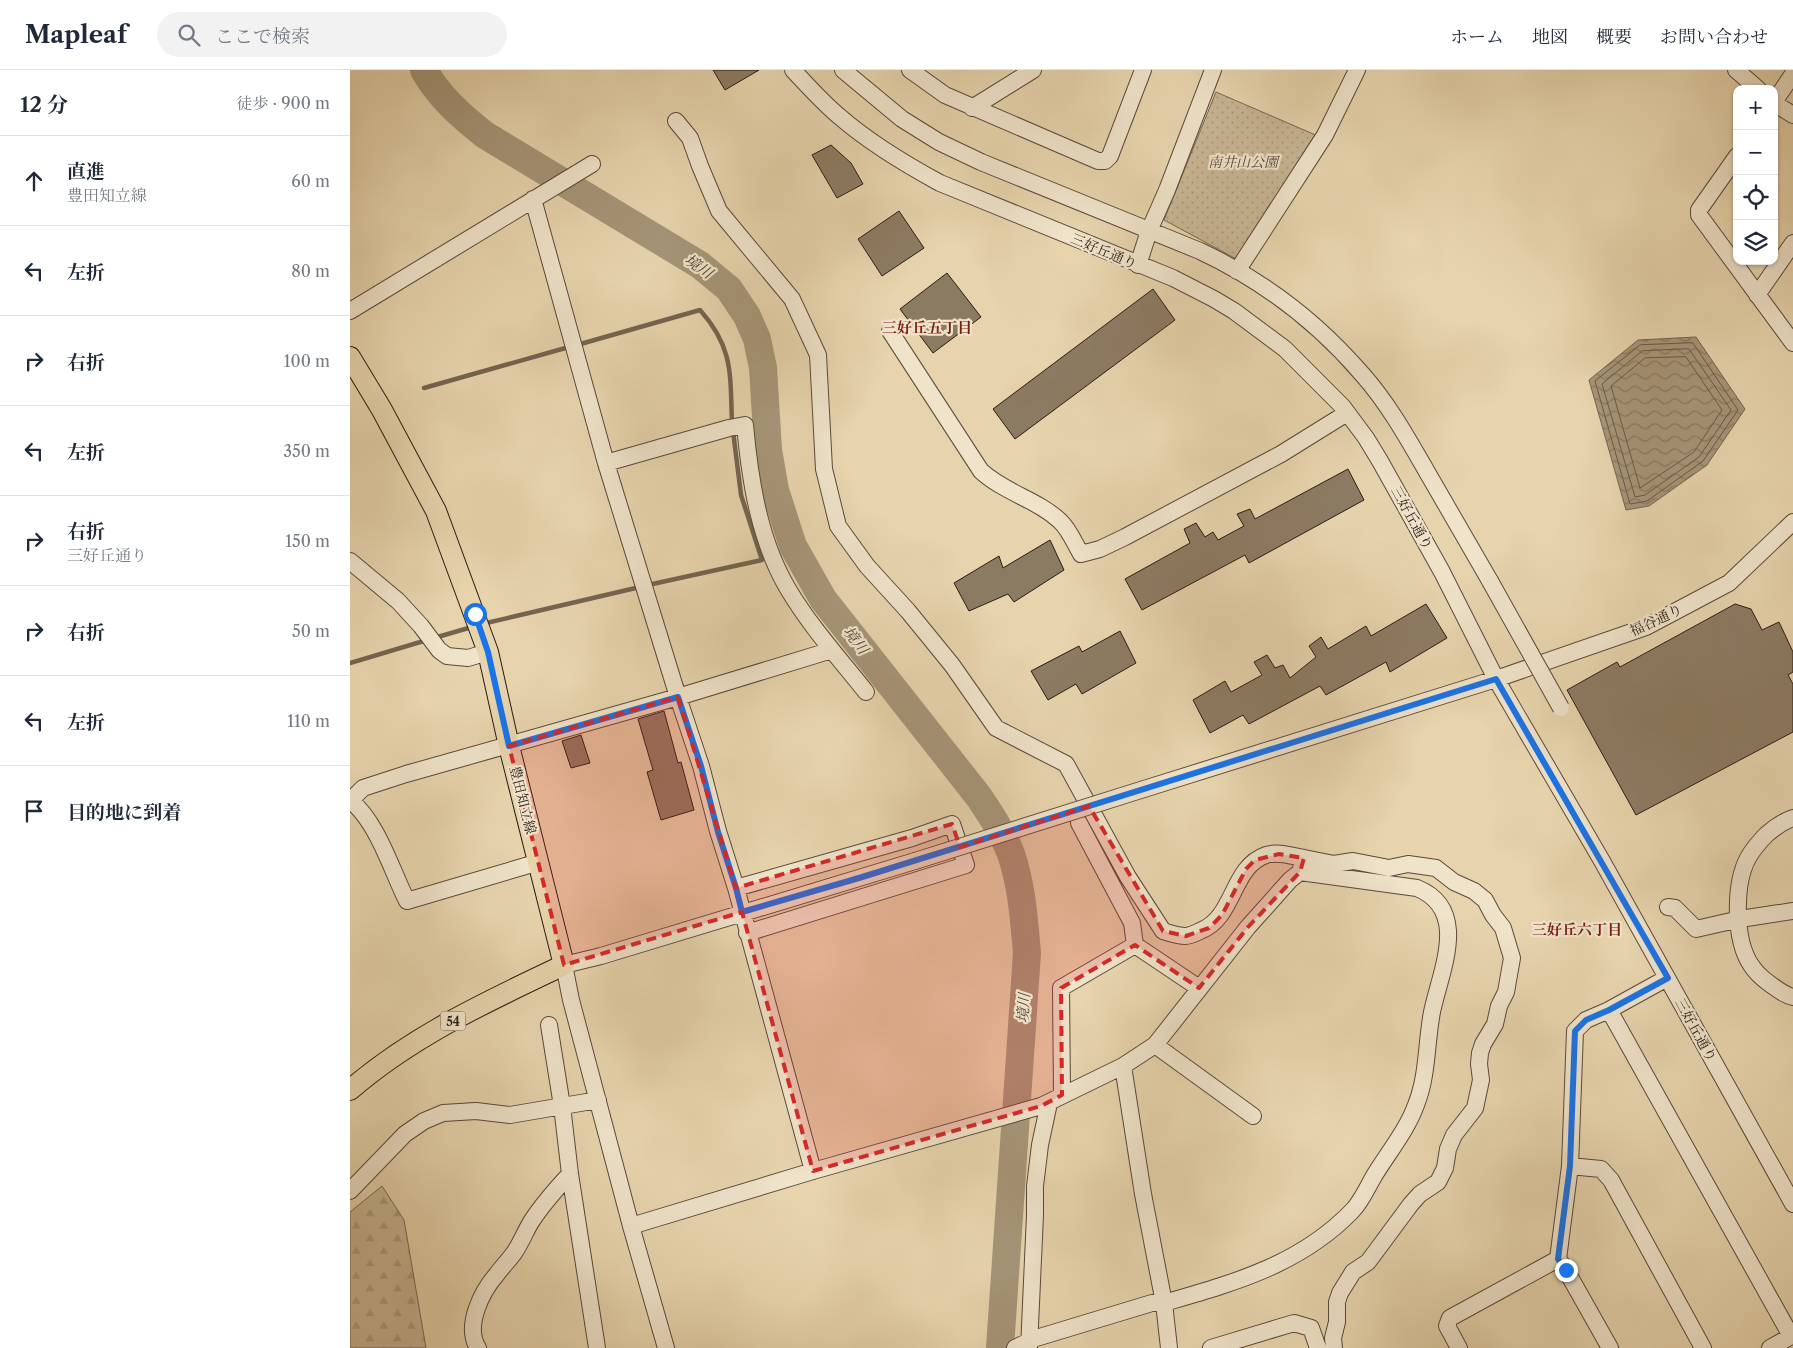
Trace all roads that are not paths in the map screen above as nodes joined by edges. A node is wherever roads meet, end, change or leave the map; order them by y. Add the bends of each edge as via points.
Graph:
1 (793, 70) edge
2 (843, 70) edge
3 (1033, 70) edge
4 (1143, 70) edge
5 (1213, 70) edge
6 (1357, 70) edge
7 (1736, 70) edge
8 (917, 72) edge
9 (1793, 74) edge
10 (1753, 85) edge
11 (1778, 96) edge
12 (1778, 105) edge
13 (972, 108) junction
14 (1793, 115) edge
15 (676, 121) dead end
16 (1733, 162) edge
17 (589, 166) dead end
18 (538, 196) junction
19 (1793, 243) edge
20 (1138, 265) junction
21 (1237, 271) junction
22 (1757, 296) junction
23 (350, 311) edge
24 (890, 331) dead end
25 (1793, 343) edge
26 (350, 357) edge
27 (1347, 413) junction
28 (606, 463) junction
29 (1793, 522) edge
30 (350, 561) edge
31 (832, 650) junction
32 (488, 652) junction
33 (1496, 679) junction
34 (866, 692) dead end
35 (678, 697) junction
36 (1560, 708) dead end
37 (509, 746) junction
38 (351, 800) edge
39 (1793, 818) edge
40 (1079, 823) dead end
41 (539, 862) junction
42 (1302, 865) junction
43 (736, 888) junction
44 (1668, 907) dead end
45 (1793, 911) edge
46 (742, 912) junction
47 (1740, 918) junction
48 (748, 933) junction
49 (1135, 945) junction
50 (564, 965) junction
51 (1668, 978) junction
52 (1199, 988) junction
53 (1793, 997) edge
54 (1609, 1010) junction
55 (549, 1025) dead end
56 (1155, 1045) junction
57 (1124, 1066) junction
58 (350, 1090) edge
59 (598, 1100) junction
60 (1051, 1101) junction
61 (562, 1106) junction
62 (1253, 1116) dead end
63 (1570, 1166) junction
64 (813, 1171) junction
65 (570, 1174) junction
66 (350, 1191) edge
67 (1793, 1204) edge
68 (631, 1226) junction
69 (1558, 1259) junction
70 (1164, 1303) junction
71 (1792, 1336) edge
72 (1022, 1346) edge
73 (478, 1348) edge
74 (596, 1348) edge
75 (666, 1348) edge
76 (1170, 1348) edge
77 (1211, 1348) edge
78 (1318, 1348) edge
79 (1334, 1348) edge
80 (1459, 1348) edge
81 (1610, 1348) edge
82 (1703, 1348) edge
83 (1770, 1348) edge

1 - 20 street, 三好丘通り via 840,118 912,168 940,183
2 - 21 street via 902,119 939,142 1200,251
3 - 13 street
4 - 13 street via 1110,156 1105,161 1098,161
5 - 20 street
6 - 21 street via 1325,134
7 - 10 street
8 - 13 street via 944,95
9 - 11 street
12 - 14 street
15 - 42 street via 690,138 719,211 792,300 818,355 824,469 838,526 952,665 996,728 1066,764 1128,877 1163,931 1186,936 1210,928 1222,915 1246,868 1267,854 1279,854
16 - 22 street via 1699,210 1699,215
17 - 18 street
18 - 23 street
18 - 28 street
19 - 22 street
20 - 27 street, 三好丘通り via 1193,288 1234,311 1285,349
21 - 36 street, bridge via 1293,308 1364,375 1408,439
22 - 25 street
24 - 27 street via 981,471 993,482 1062,522 1081,554 1125,537 1280,454
26 - 32 main road, 豊田知立線 via 436,511
27 - 33 street, 三好丘通り via 1366,438 1442,572
28 - 31 street via 745,424 752,486 768,544 788,587
28 - 35 street
29 - 33 street, 福谷通り via 1729,583 1646,627
30 - 32 street via 398,601 447,656 468,658
31 - 34 street
31 - 35 street
32 - 37 main road, 豊田知立線
33 - 46 street, 福谷通り, bridge
33 - 51 street, 三好丘通り
35 - 37 street
35 - 43 street
37 - 38 street via 363,788
37 - 41 main road, 豊田知立線
38 - 41 street via 363,813 383,849 407,901
39 - 47 street via 1773,829 1748,857 1738,897
40 - 49 street via 1132,924
41 - 50 main road, 豊田知立線
42 - 52 street
42 - 70 street via 1417,888 1432,896 1444,912 1449,935 1448,950 1432,1012 1423,1086 1404,1129 1354,1210 1334,1228 1301,1252 1252,1276
42 - 79 street via 1353,861 1389,868 1408,864 1436,868 1486,900 1503,928 1512,958 1506,992 1480,1053 1481,1080 1475,1108 1454,1135 1438,1182 1411,1204 1368,1262 1353,1272 1340,1293
43 - 46 street
43 - 48 street via 952,824 966,865
44 - 47 street via 1675,908 1696,929
45 - 47 street
46 - 48 street
46 - 50 street, 福谷通り
47 - 53 street via 1743,947 1750,965 1776,989
48 - 64 street
49 - 52 street
49 - 60 street via 1061,988
50 - 58 main road, 54 via 477,1008 394,1055
50 - 59 street
51 - 54 street
51 - 67 street, 三好丘通り
52 - 56 street
54 - 63 street via 1586,1020 1575,1031
54 - 71 street
55 - 61 street
56 - 57 street
56 - 62 street
57 - 60 street
57 - 70 street via 1143,1194
59 - 61 street
59 - 68 street
60 - 64 street
60 - 72 street via 1040,1145 1035,1186
61 - 65 street
61 - 66 street via 510,1115 464,1111 424,1121 398,1140
63 - 69 street
63 - 82 street via 1600,1169 1611,1180
64 - 68 street
65 - 73 street via 532,1221 514,1254 495,1275 475,1312 473,1327
65 - 74 street
68 - 75 street
69 - 80 street via 1450,1318 1447,1326
69 - 81 street
70 - 72 street via 1152,1303
70 - 76 street
71 - 83 street
77 - 78 street via 1294,1323 1311,1328

